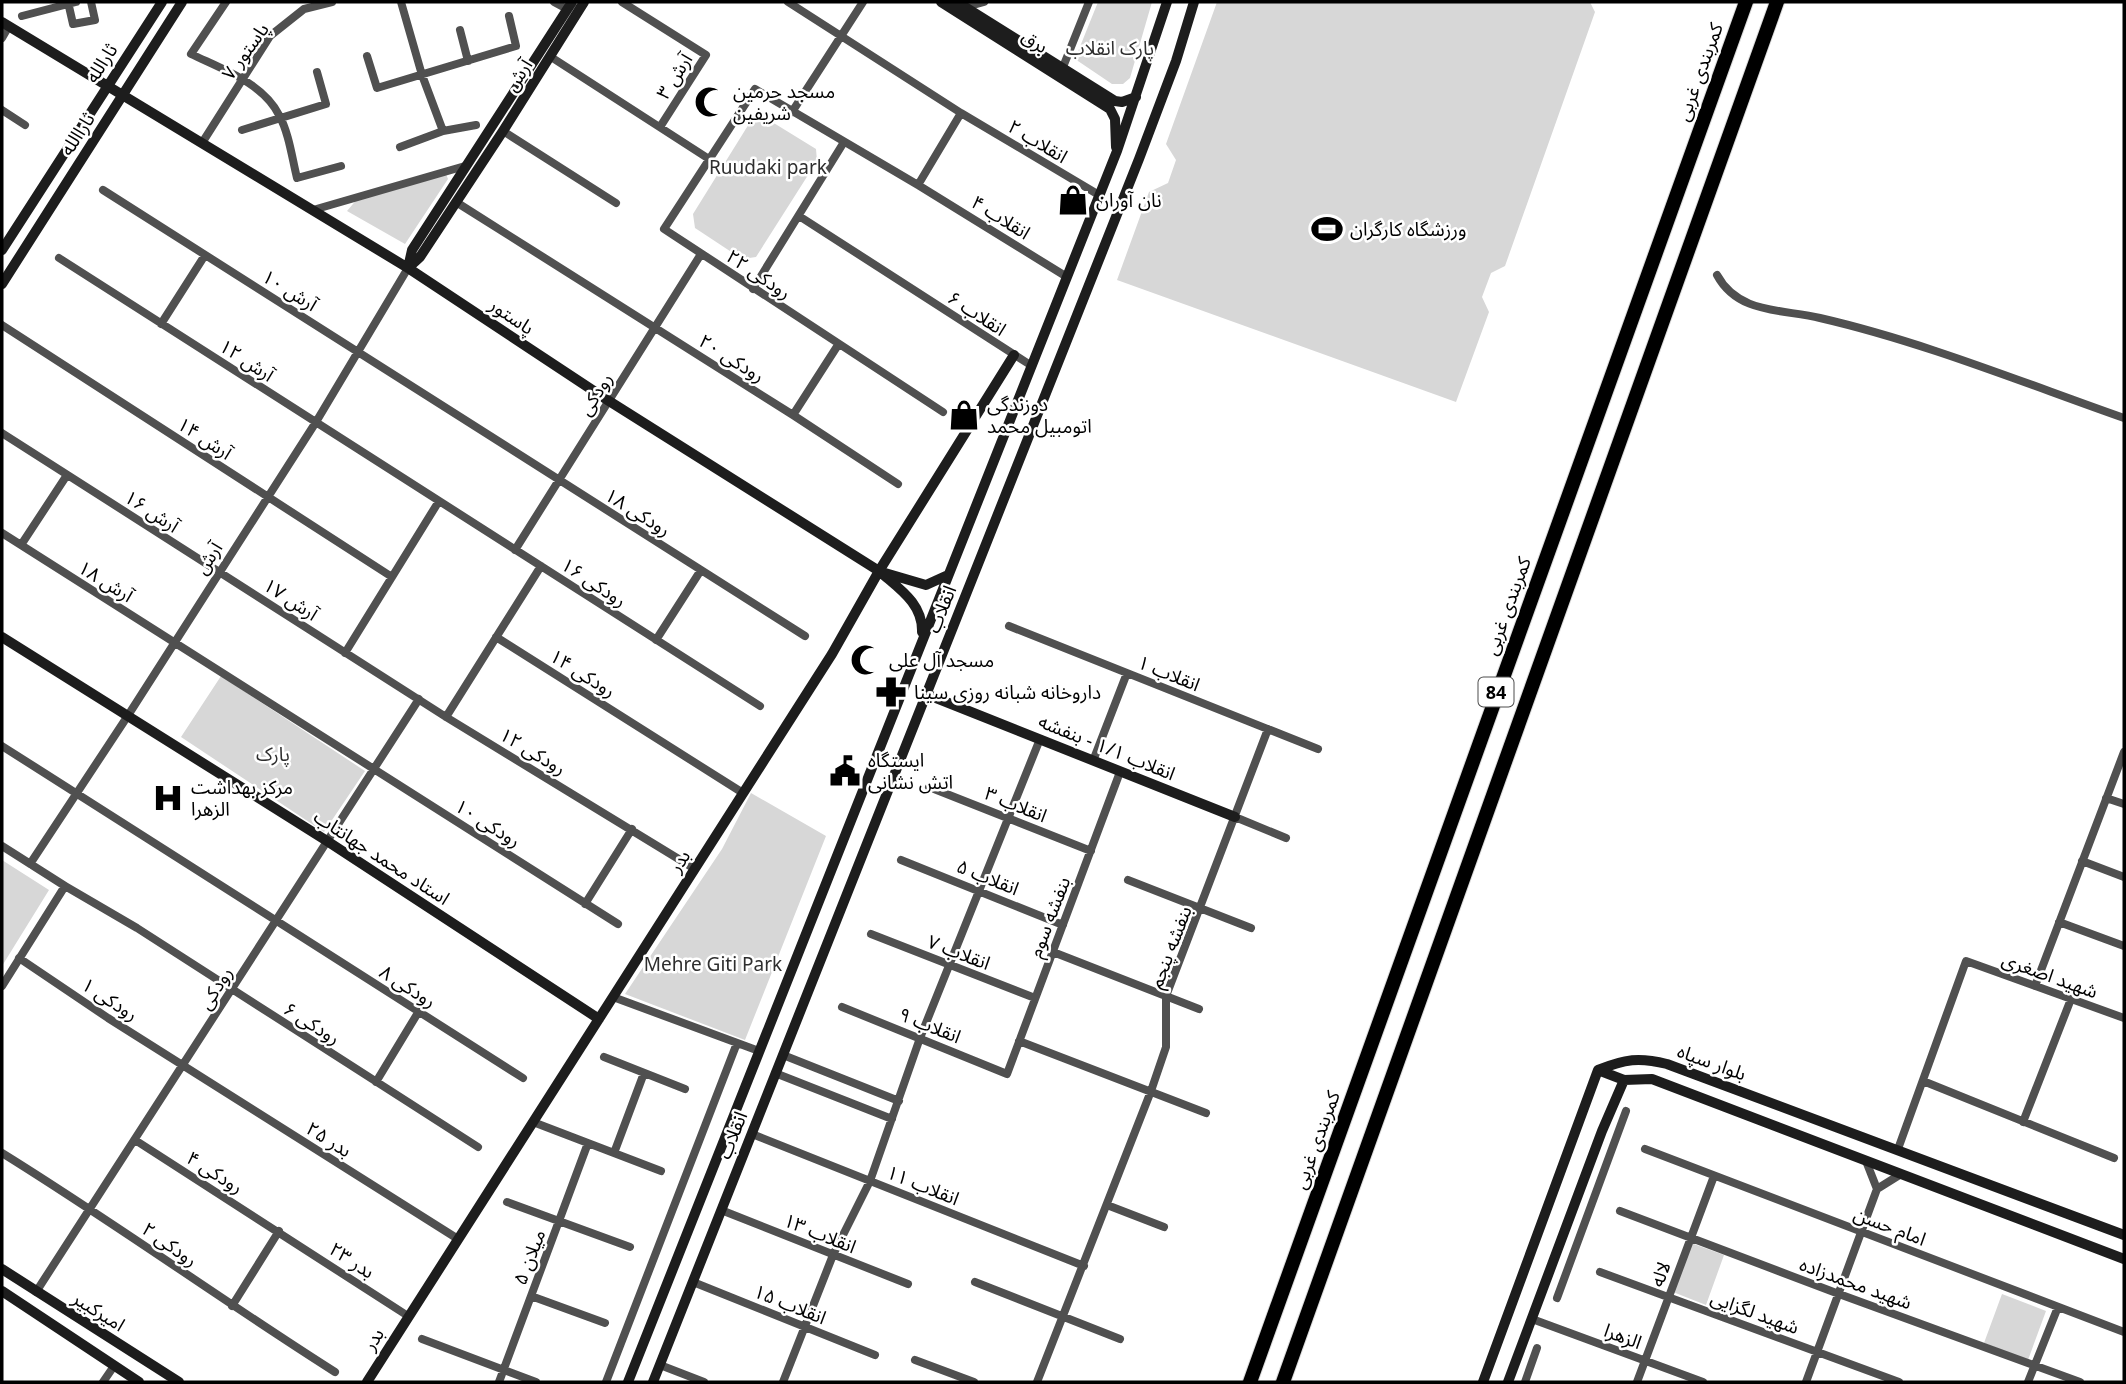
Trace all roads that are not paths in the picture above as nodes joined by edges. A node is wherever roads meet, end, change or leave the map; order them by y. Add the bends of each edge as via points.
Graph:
1 (71, 2) edge
2 (91, 2) edge
3 (162, 2) edge
4 (182, 2) edge
5 (226, 2) edge
6 (332, 2) edge
7 (401, 2) edge
8 (555, 2) edge
9 (584, 2) edge
10 (622, 2) edge
11 (788, 2) edge
12 (863, 2) edge
13 (941, 2) edge
14 (984, 2) edge
15 (1089, 2) edge
16 (1167, 2) edge
17 (1194, 2) edge
18 (1745, 2) edge
19 (1777, 2) edge
20 (962, 5) edge
21 (571, 8) edge
22 (22, 16) dead end
23 (509, 16) dead end
24 (5, 24) edge
25 (460, 30) dead end
26 (841, 35) junction
27 (2, 38) edge
28 (367, 56) dead end
29 (551, 57) junction
30 (468, 61) junction
31 (317, 72) dead end
32 (1061, 72) junction
33 (422, 75) junction
34 (243, 79) junction
35 (107, 86) junction
36 (122, 95) junction
37 (1136, 97) junction
38 (2, 110) edge
39 (793, 113) junction
40 (961, 113) junction
41 (281, 118) junction
42 (26, 125) dead end
43 (476, 125) dead end
44 (660, 127) junction
45 (242, 130) dead end
46 (443, 131) junction
47 (503, 131) junction
48 (844, 142) junction
49 (202, 143) junction
50 (400, 147) dead end
51 (1117, 151) junction
52 (709, 159) junction
53 (341, 166) dead end
54 (465, 166) junction
55 (918, 185) junction
56 (103, 190) dead end
57 (1099, 195) junction
58 (456, 202) junction
59 (616, 203) dead end
60 (313, 210) junction
61 (799, 216) junction
62 (2, 250) edge
63 (701, 254) junction
64 (205, 255) junction
65 (59, 258) dead end
66 (408, 268) junction
67 (1717, 275) dead end
68 (1067, 276) junction
69 (2, 284) edge
70 (753, 289) junction
71 (161, 324) junction
72 (2, 325) edge
73 (654, 329) junction
74 (838, 345) junction
75 (358, 352) junction
76 (1014, 355) junction
77 (1031, 366) junction
78 (609, 401) junction
79 (452, 412) joint
80 (943, 412) dead end
81 (793, 415) junction
82 (2124, 418) edge
83 (316, 422) junction
84 (2, 433) edge
85 (67, 475) junction
86 (559, 480) junction
87 (898, 484) dead end
88 (268, 497) junction
89 (439, 501) junction
90 (2, 533) edge
91 (21, 545) junction
92 (515, 550) junction
93 (541, 566) junction
94 (701, 570) junction
95 (879, 571) junction
96 (220, 573) junction
97 (948, 575) junction
98 (392, 577) junction
99 (1009, 626) dead end
100 (805, 636) dead end
101 (2, 637) edge
102 (496, 637) junction
103 (656, 640) junction
104 (922, 641) junction
105 (175, 643) junction
106 (345, 653) junction
107 (1127, 673) junction
108 (926, 694) junction
109 (419, 699) junction
110 (274, 706) joint
111 (760, 706) dead end
112 (127, 717) junction
113 (446, 717) junction
114 (1268, 729) junction
115 (1040, 739) junction
116 (2, 746) edge
117 (1318, 749) dead end
118 (2124, 752) edge
119 (1093, 761) junction
120 (374, 769) junction
121 (1120, 772) junction
122 (929, 787) dead end
123 (76, 793) junction
124 (743, 793) junction
125 (2106, 798) junction
126 (2124, 804) edge
127 (1235, 817) junction
128 (1008, 818) junction
129 (632, 828) junction
130 (1286, 838) dead end
131 (327, 841) junction
132 (2, 846) edge
133 (1091, 851) junction
134 (901, 860) dead end
135 (2082, 861) junction
136 (30, 864) junction
137 (695, 869) junction
138 (2124, 877) edge
139 (1128, 880) dead end
140 (65, 886) junction
141 (979, 891) junction
142 (585, 904) junction
143 (1201, 909) junction
144 (276, 920) junction
145 (2059, 922) junction
146 (618, 925) dead end
147 (1063, 925) junction
148 (1251, 928) dead end
149 (871, 934) dead end
150 (2124, 946) edge
151 (1053, 952) junction
152 (19, 958) junction
153 (949, 966) junction
154 (2, 986) edge
155 (2035, 986) junction
156 (232, 990) junction
157 (1167, 996) junction
158 (613, 997) junction
159 (1035, 998) junction
160 (2071, 999) junction
161 (842, 1007) dead end
162 (1199, 1009) dead end
163 (419, 1011) junction
164 (2124, 1018) edge
165 (599, 1019) junction
166 (920, 1038) junction
167 (1019, 1041) junction
168 (737, 1043) junction
169 (759, 1051) junction
170 (783, 1055) junction
171 (604, 1057) dead end
172 (184, 1066) junction
173 (1598, 1070) junction
174 (644, 1073) junction
175 (775, 1073) junction
176 (1007, 1073) joint
177 (523, 1078) dead end
178 (1624, 1080) junction
179 (1923, 1081) junction
180 (376, 1082) junction
181 (685, 1089) dead end
182 (1151, 1091) junction
183 (899, 1101) junction
184 (1626, 1111) dead end
185 (1206, 1113) dead end
186 (892, 1119) junction
187 (533, 1122) junction
188 (2023, 1122) junction
189 (751, 1134) junction
190 (135, 1140) junction
191 (588, 1143) junction
192 (478, 1147) dead end
193 (1645, 1149) dead end
194 (1898, 1149) junction
195 (2, 1153) edge
196 (614, 1153) junction
197 (2114, 1158) dead end
198 (1866, 1161) junction
199 (714, 1165) junction
200 (661, 1171) dead end
201 (736, 1173) junction
202 (1901, 1174) junction
203 (1714, 1176) junction
204 (870, 1181) junction
205 (1877, 1189) junction
206 (1576, 1199) junction
207 (507, 1202) dead end
208 (1107, 1205) junction
209 (1591, 1205) junction
210 (90, 1208) junction
211 (721, 1210) junction
212 (1620, 1211) dead end
213 (559, 1221) junction
214 (1164, 1227) dead end
215 (279, 1231) junction
216 (1860, 1231) junction
217 (2124, 1235) edge
218 (1691, 1237) junction
219 (458, 1239) junction
220 (629, 1247) dead end
221 (833, 1255) junction
222 (2124, 1259) edge
223 (1084, 1266) junction
224 (2, 1269) edge
225 (1600, 1272) dead end
226 (693, 1282) junction
227 (975, 1282) dead end
228 (908, 1284) dead end
229 (2, 1291) edge
230 (36, 1292) junction
231 (1839, 1294) junction
232 (531, 1296) junction
233 (1669, 1297) junction
234 (1557, 1298) dead end
235 (232, 1306) junction
236 (2058, 1307) junction
237 (408, 1316) junction
238 (1063, 1318) junction
239 (1532, 1319) junction
240 (605, 1323) dead end
241 (805, 1327) junction
242 (2124, 1332) edge
243 (422, 1339) dead end
244 (1119, 1339) dead end
245 (1537, 1348) dead end
246 (1818, 1352) junction
247 (875, 1355) dead end
248 (915, 1360) dead end
249 (1645, 1361) junction
250 (660, 1365) junction
251 (2035, 1365) junction
252 (114, 1366) junction
253 (503, 1370) junction
254 (335, 1372) dead end
255 (103, 1382) edge
256 (139, 1382) edge
257 (179, 1382) edge
258 (367, 1382) edge
259 (499, 1382) edge
260 (536, 1382) edge
261 (606, 1382) edge
262 (628, 1382) edge
263 (653, 1382) edge
264 (704, 1382) edge
265 (782, 1382) edge
266 (974, 1382) edge
267 (1037, 1382) edge
268 (1250, 1382) edge
269 (1283, 1382) edge
270 (1483, 1382) edge
271 (1508, 1382) edge
272 (1524, 1382) edge
273 (1637, 1382) edge
274 (1703, 1382) edge
275 (1806, 1382) edge
276 (1899, 1382) edge
277 (2028, 1382) edge
278 (2080, 1382) edge

1 - 2 street via 74,24 95,20
1 - 22 street
3 - 35 main road, ثارالله
4 - 36 main road, ثاراالله
5 - 34 street via 191,54
6 - 34 street, پاستور ۷ via 304,9 270,37
7 - 33 street
8 - 21 street
9 - 21 main road, آرش
10 - 44 street, آرش ۳ via 706,55
11 - 26 street, انقلاب ۲
12 - 26 street
13 - 32 main road, برق
14 - 20 street
15 - 32 street
16 - 37 main road, انقلاب
17 - 108 main road, انقلاب via 1139,159
18 - 268 highway, کمربندی غربی / 84
19 - 269 highway, 84
20 - 32 main road, برق
21 - 29 main road, آرش
21 - 54 main road, آرش
23 - 30 street via 516,46
24 - 27 street
24 - 35 main road
25 - 30 street
26 - 39 street
26 - 40 street, انقلاب ۲
28 - 33 street via 377,88
29 - 44 street
29 - 47 main road, آرش
30 - 33 street
31 - 41 street via 326,104
32 - 37 main road, برق via 1115,101
32 - 51 main road, برق via 1110,109
33 - 46 street
34 - 41 street via 274,105
34 - 49 street, پاستور ۷
35 - 36 main road, پاستور
35 - 62 main road, ثارالله
36 - 49 main road, پاستور
36 - 69 main road, ثاراالله
37 - 51 main road, انقلاب
38 - 42 street
39 - 48 street, انقلاب ۴
39 - 52 street, انقلاب ۴ via 755,89
40 - 55 street
40 - 57 street, انقلاب ۲
41 - 45 street
41 - 53 street via 297,178
43 - 46 street
44 - 52 street
46 - 50 street
47 - 58 main road, آرش
47 - 59 street
48 - 55 street, انقلاب ۴
48 - 61 street
49 - 60 main road, پاستور
51 - 57 main road, انقلاب
52 - 63 street, رودکی ۲۲ via 664,229
54 - 60 street
54 - 66 main road, آرش via 412,250
55 - 68 street, انقلاب ۴
56 - 64 street, آرش ۱۰
57 - 68 main road, انقلاب
58 - 66 main road, آرش
58 - 73 street, رودکی ۲۰
60 - 66 main road, پاستور
61 - 70 street
61 - 76 street, انقلاب ۶
63 - 70 street, رودکی ۲۲
63 - 73 street, رودکی
64 - 71 street
64 - 75 street, آرش ۱۰
65 - 71 street, آرش ۱۲
66 - 75 street, آرش
66 - 78 main road, پاستور
67 - 82 street via 1724,289 1749,304 1902,340
68 - 77 main road, انقلاب
70 - 74 street, رودکی ۲۲
71 - 83 street, آرش ۱۲
72 - 88 street, آرش ۱۴
73 - 78 street, رودکی
73 - 81 street, رودکی ۲۰
74 - 80 street, رودکی ۲۲
74 - 81 street
75 - 79 street, آرش ۱۰
75 - 83 street, آرش
76 - 77 street, انقلاب ۶
76 - 95 main road, بدر
77 - 97 main road, انقلاب
78 - 86 street, رودکی
78 - 95 main road, پاستور
79 - 86 street, رودکی ۱۸
81 - 87 street, رودکی ۲۰
83 - 88 street, آرش
83 - 89 street, آرش ۱۲
84 - 85 street, آرش ۱۶
85 - 91 street
85 - 96 street, آرش ۱۶
86 - 92 street, رودکی
86 - 94 street, رودکی ۱۸
88 - 96 street, آرش
88 - 98 street, آرش ۱۴
89 - 92 street, رودکی ۱۶
89 - 98 street
90 - 91 street, آرش ۱۸
91 - 105 street, آرش ۱۸
92 - 93 street, رودکی ۱۶
93 - 102 street
93 - 103 street, رودکی ۱۶
94 - 100 street, رودکی ۱۸
94 - 103 street
95 - 97 main road via 926,585
95 - 104 main road via 915,605 923,621
95 - 124 main road, بدر
96 - 105 street, آرش
96 - 106 street, آرش ۱۷
97 - 104 main road, انقلاب
98 - 106 street
99 - 107 street, انقلاب ۱
101 - 112 main road, استاد محمد جهانتاب
102 - 113 street
102 - 124 street, رودکی ۱۴
103 - 111 street, رودکی ۱۶
104 - 169 main road, انقلاب
105 - 110 street, آرش ۱۸
105 - 112 street, آرش
106 - 109 street, آرش ۱۷
107 - 114 street, انقلاب ۱
107 - 119 street
108 - 115 main road, انقلاب ۱/۱ - بنفشه
108 - 170 main road, انقلاب
109 - 113 street, رودکی ۱۲
109 - 120 street, رودکی
110 - 120 street, رودکی ۱۰
112 - 123 street, آرش
112 - 131 main road, استاد محمد جهانتاب
113 - 129 street, رودکی ۱۲
114 - 117 street, انقلاب ۱
114 - 127 street, بنفشه پنجم
115 - 119 main road, انقلاب ۱/۱ - بنفشه
115 - 128 street
116 - 123 street, رودکی ۸
118 - 125 street
119 - 121 main road, انقلاب ۱/۱ - بنفشه
120 - 131 street, رودکی
120 - 142 street, رودکی ۱۰
121 - 127 main road, انقلاب ۱/۱ - بنفشه
121 - 133 street, بنفشه سوم
122 - 128 street, انقلاب ۳
123 - 136 street, آرش
123 - 144 street, رودکی ۸
124 - 137 main road, بدر
125 - 126 street
125 - 135 street
127 - 130 street
127 - 143 street, بنفشه پنجم
128 - 133 street, انقلاب ۳
128 - 141 street
129 - 137 street, رودکی ۱۲
129 - 142 street
131 - 144 street, رودکی
131 - 165 main road, استاد محمد جهانتاب
132 - 136 street, رودکی ۶
133 - 147 street, بنفشه سوم
134 - 141 street, انقلاب ۵
135 - 138 street
135 - 145 street
136 - 140 street, رودکی ۶
137 - 158 main road, بدر
139 - 143 street
140 - 152 street
140 - 156 street, رودکی ۶
141 - 147 street, انقلاب ۵
141 - 153 street
142 - 146 street, رودکی ۱۰
143 - 148 street
143 - 157 street, بنفشه پنجم
144 - 156 street, رودکی
144 - 163 street, رودکی ۸
145 - 150 street
145 - 155 street
147 - 151 street, بنفشه سوم
149 - 153 street, انقلاب ۷
151 - 157 street
151 - 159 street, بنفشه سوم
152 - 154 street
152 - 172 street, رودکی ۱
153 - 159 street, انقلاب ۷
153 - 166 street
155 - 160 street, شهید اصغری
155 - 179 street, شهید اصغری via 1966,961
156 - 172 street, رودکی
156 - 180 street, رودکی ۶
157 - 162 street
157 - 182 street, بنفشه پنجم via 1166,1047
158 - 165 main road, بدر
158 - 168 street
159 - 167 street, بنفشه سوم
160 - 164 street, شهید اصغری
160 - 188 street
161 - 166 street, انقلاب ۹
163 - 177 street, رودکی ۸
163 - 180 street
165 - 187 main road, بدر
166 - 176 street, انقلاب ۹
166 - 183 street
167 - 176 street, بنفشه سوم
167 - 182 street
168 - 169 street
168 - 261 street
169 - 199 main road, انقلاب
170 - 175 main road, انقلاب
170 - 183 street
171 - 174 street
172 - 190 street, رودکی
172 - 219 street, بدر ۲۵
173 - 178 main road, بلوار سپاه
173 - 194 main road, بلوار سپاه via 1645,1058
173 - 270 main road
174 - 181 street
174 - 196 street
175 - 186 street
175 - 189 main road, انقلاب
178 - 198 main road, بلوار سپاه via 1652,1079
178 - 206 main road
179 - 188 street
179 - 194 street
180 - 192 street, رودکی ۶
182 - 185 street
182 - 208 street, بنفشه پنجم
183 - 186 street
184 - 209 street
186 - 204 street
187 - 191 street
187 - 219 main road, بدر
188 - 197 street
189 - 201 main road, انقلاب
189 - 204 street, انقلاب ۱۱
190 - 210 street, رودکی
190 - 215 street, رودکی ۴
191 - 196 street
191 - 213 street, میلان ۵
193 - 203 street, امام حسن
194 - 217 main road, بلوار سپاه
195 - 210 street, رودکی ۲
196 - 200 street
198 - 202 main road, بلوار سپاه
198 - 205 street
199 - 201 main road
199 - 262 main road, انقلاب
201 - 211 main road, انقلاب
202 - 205 street
202 - 222 main road, بلوار سپاه
203 - 216 street, امام حسن
203 - 218 street, لاله
204 - 221 street
204 - 223 street, انقلاب ۱۱
205 - 216 street
206 - 209 street
206 - 239 main road
207 - 213 street
208 - 214 street
208 - 223 street, بنفشه پنجم
209 - 234 street
210 - 230 street, رودکی
210 - 235 street, رودکی ۲
211 - 221 street, انقلاب ۱۳
211 - 226 main road, انقلاب
212 - 218 street, شهید محمدزاده
213 - 220 street
213 - 232 street, میلان ۵
215 - 235 street
215 - 237 street, بدر ۲۳
216 - 231 street
216 - 236 street, امام حسن
218 - 231 street, شهید محمدزاده
218 - 233 street, لاله
219 - 237 main road, بدر
221 - 228 street, انقلاب ۱۳
221 - 241 street
223 - 238 street, بنفشه پنجم
224 - 230 main road, امیرکبیر
225 - 233 street, شهید لگزایی
226 - 241 street, انقلاب ۱۵
226 - 250 main road, انقلاب
227 - 238 street
229 - 252 main road, امیرکبیر
230 - 257 main road, امیرکبیر
231 - 246 street
231 - 251 street, شهید محمدزاده
232 - 240 street
232 - 253 street, میلان ۵
233 - 246 street, شهید لگزایی
233 - 249 street, لاله
235 - 254 street, رودکی ۲
236 - 242 street, امام حسن
236 - 251 street
237 - 258 main road, بدر
238 - 244 street
238 - 267 street, بنفشه پنجم
239 - 249 street, الزهرا
239 - 271 main road
241 - 247 street, انقلاب ۱۵
241 - 265 street
243 - 253 street
245 - 272 street
246 - 275 street
246 - 276 street, شهید لگزایی
248 - 266 street
249 - 273 street, لاله
249 - 274 street, الزهرا
250 - 263 main road, انقلاب
250 - 264 street
251 - 277 street
251 - 278 street, شهید محمدزاده
252 - 255 street
252 - 256 main road, امیرکبیر
253 - 259 street, میلان ۵
253 - 260 street

